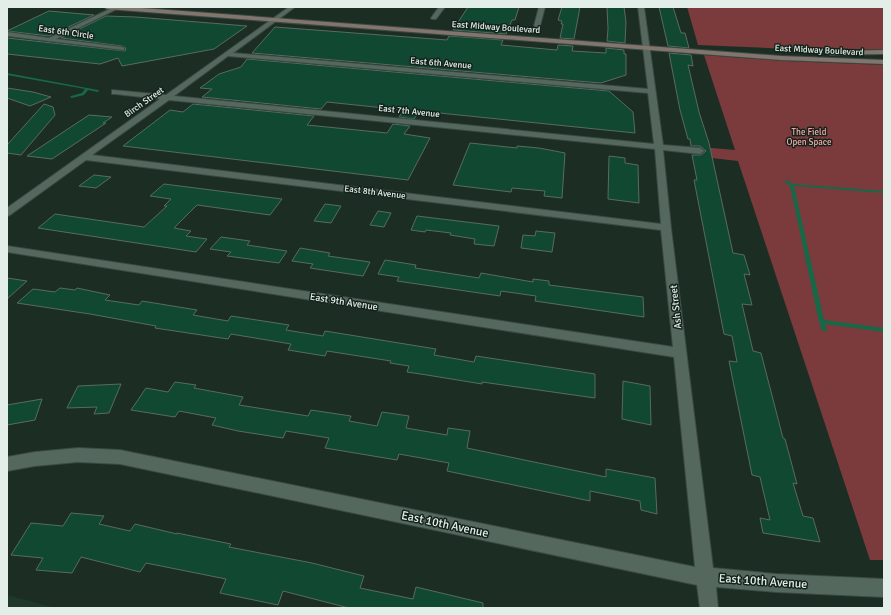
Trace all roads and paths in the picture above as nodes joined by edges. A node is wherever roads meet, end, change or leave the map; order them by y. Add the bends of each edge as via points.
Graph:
1 (107, 7) edge
2 (117, 7) edge
3 (146, 7) edge
4 (292, 7) edge
5 (442, 7) edge
6 (542, 7) edge
7 (641, 7) edge
8 (276, 18) junction
9 (434, 18) dead end
10 (537, 26) dead end
11 (7, 34) edge
12 (51, 39) junction
13 (647, 46) junction
14 (122, 49) dead end
15 (884, 52) edge
16 (846, 53) junction
17 (227, 54) junction
18 (857, 62) junction
19 (884, 62) edge
20 (652, 90) junction
21 (115, 92) dead end
22 (168, 97) junction
23 (659, 147) junction
24 (700, 151) dead end
25 (84, 157) junction
26 (7, 213) edge
27 (666, 228) junction
28 (7, 249) edge
29 (680, 353) junction
30 (7, 464) edge
31 (706, 577) junction
32 (884, 588) edge
33 (710, 608) edge

1 - 2 main road, East Midway Boulevard
2 - 8 main road, East Midway Boulevard
2 - 12 street
3 - 8 main road, East Midway Boulevard
4 - 8 street, Birch Street
5 - 9 street
6 - 10 street
7 - 13 street, Ash Street
8 - 13 main road, East Midway Boulevard
8 - 17 street, Birch Street
11 - 12 street, East 6th Circle
12 - 14 street, East 6th Circle
13 - 16 main road, East Midway Boulevard
13 - 18 main road, East Midway Boulevard
13 - 20 street, Ash Street
15 - 16 main road, East Midway Boulevard
16 - 18 main road
17 - 20 street, East 6th Avenue
17 - 22 street, Birch Street
18 - 19 main road, East Midway Boulevard
20 - 23 street, Ash Street
21 - 22 street, East 7th Avenue
22 - 23 street, East 7th Avenue
22 - 25 street, Birch Street
23 - 24 street, East 7th Avenue
23 - 27 street, Ash Street
25 - 26 street, Birch Street
25 - 27 street, East 8th Avenue
27 - 29 street, Ash Street
28 - 29 street, East 9th Avenue
29 - 31 street, Ash Street
30 - 31 street, East 10th Avenue via 78,455 120,457
31 - 32 street, East 10th Avenue
31 - 33 street, Ash Street

